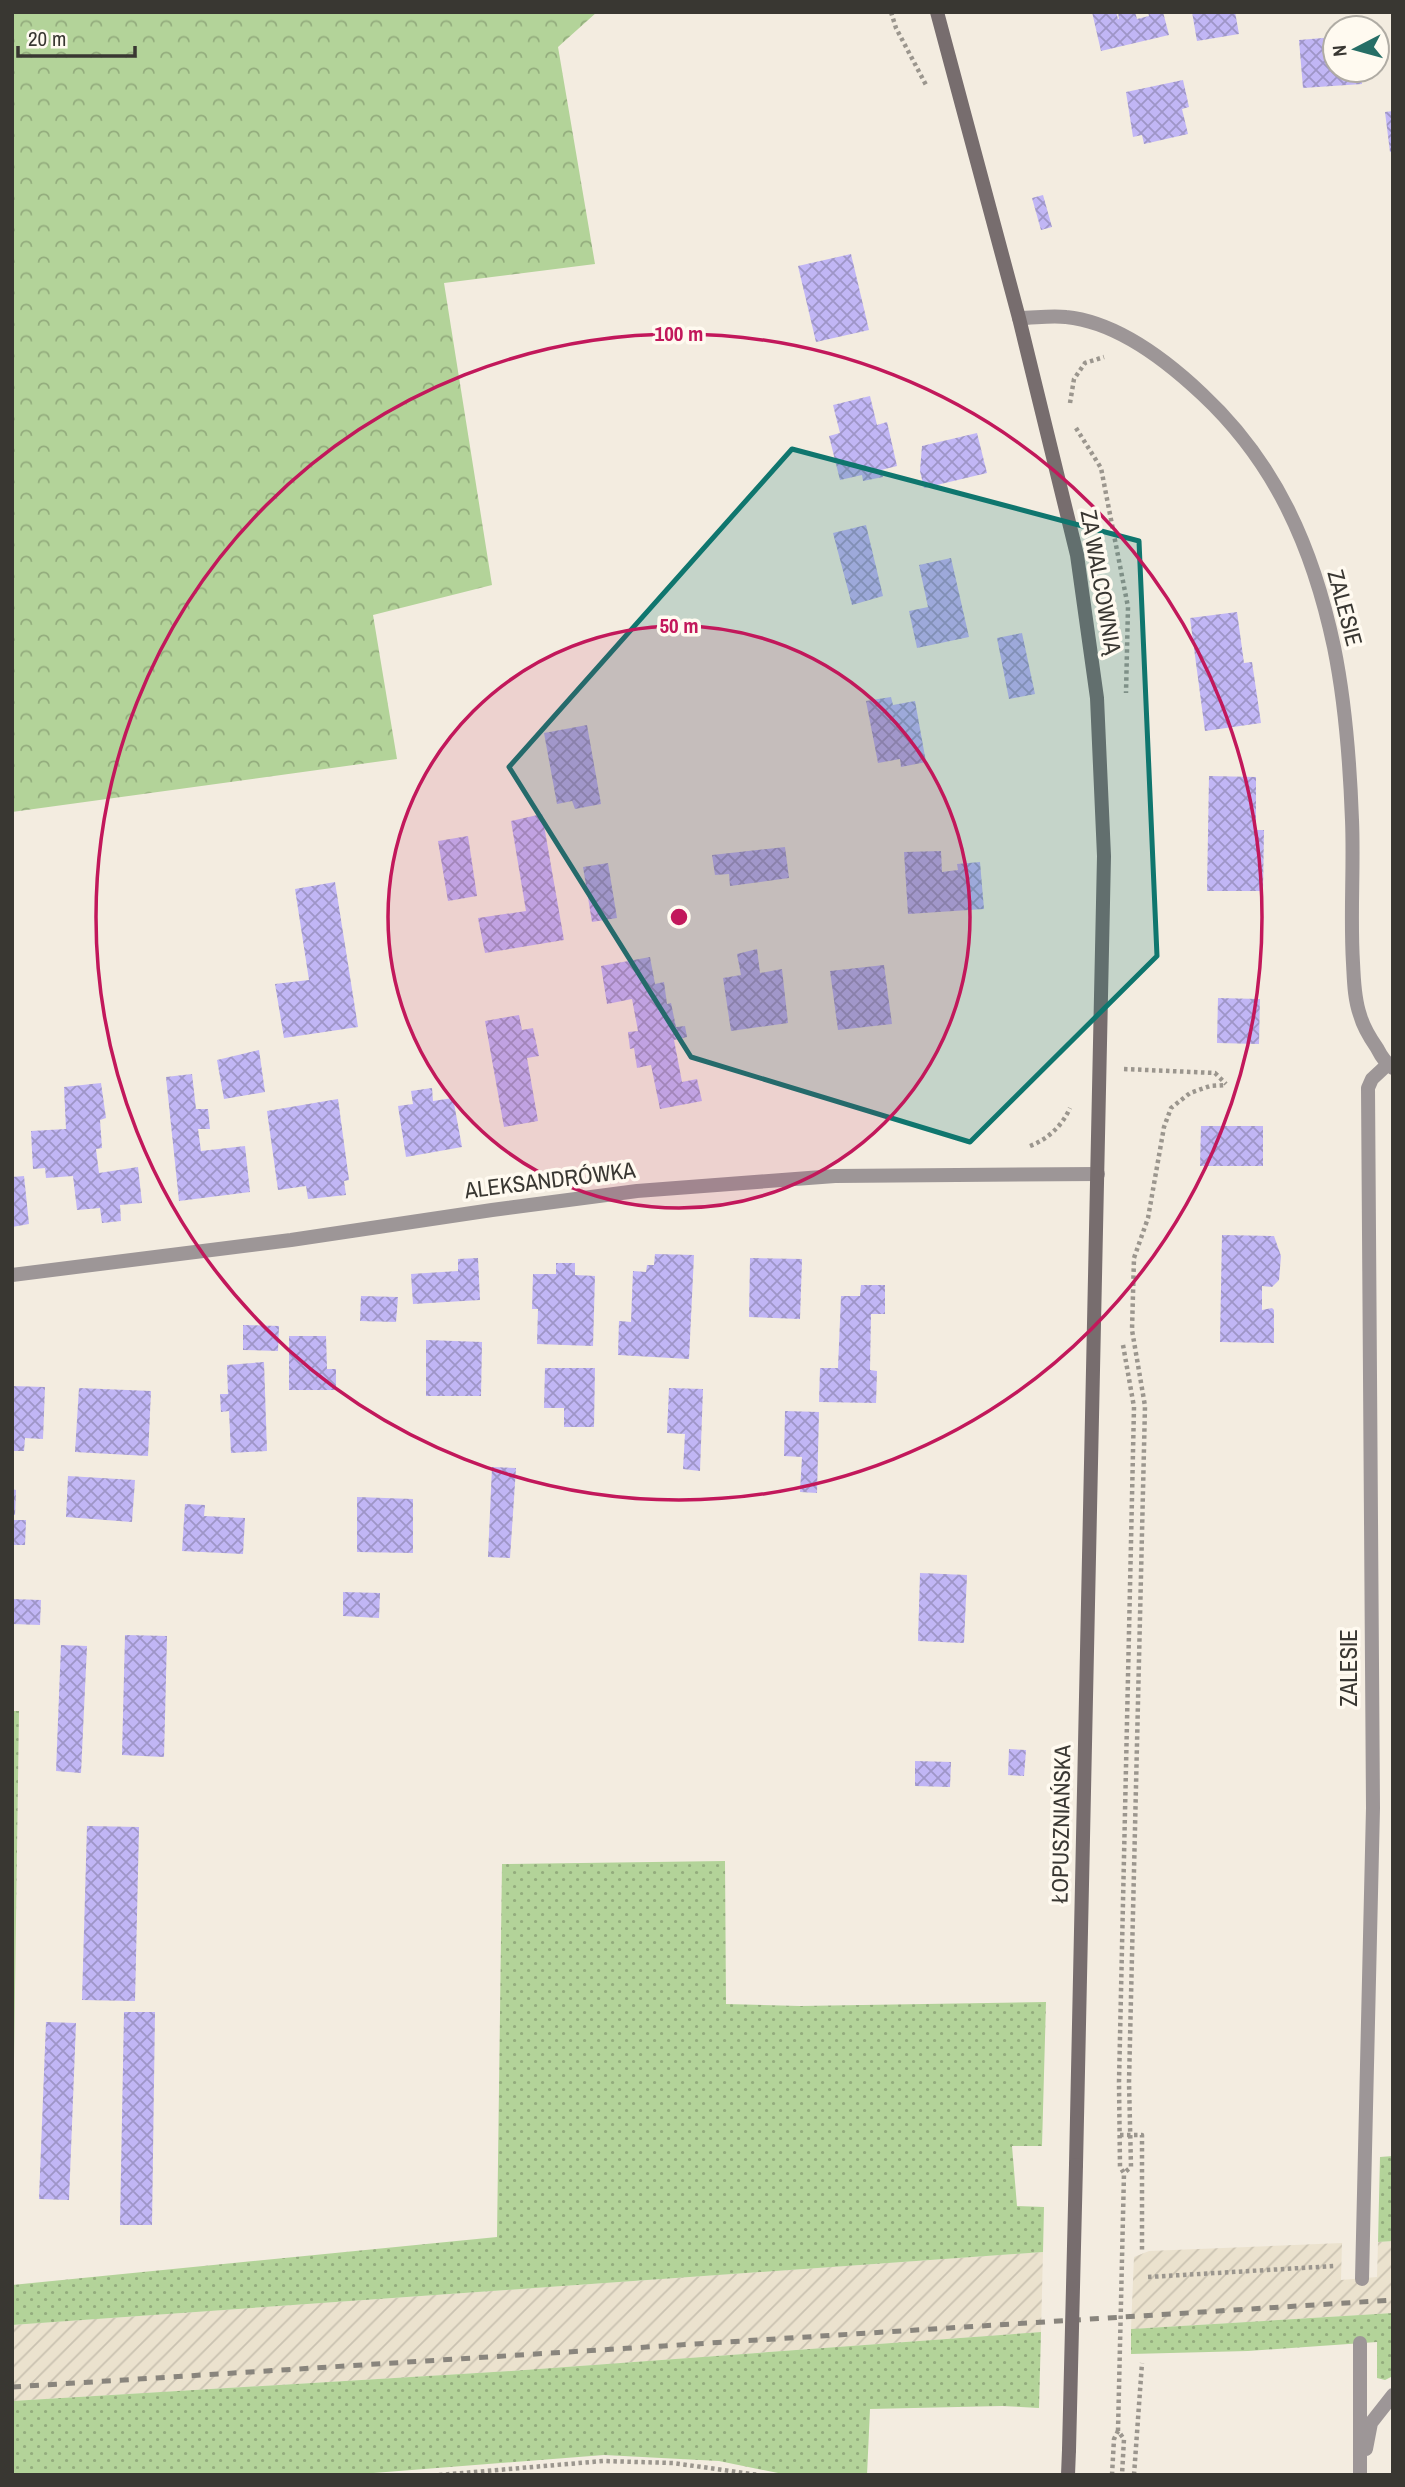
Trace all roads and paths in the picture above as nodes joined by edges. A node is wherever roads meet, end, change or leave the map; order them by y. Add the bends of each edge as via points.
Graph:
1 (891, 12) edge
2 (937, 12) edge
3 (930, 92) dead end
4 (1018, 318) junction
5 (1390, 1066) edge
6 (1127, 1083) dead end
7 (1071, 1105) dead end
8 (1022, 1174) junction
9 (1098, 1174) junction
10 (12, 1275) edge
11 (1122, 1339) dead end
12 (1119, 2135) junction
13 (1130, 2135) junction
14 (1124, 2173) junction
15 (1142, 2250) dead end
16 (1362, 2261) junction
17 (1147, 2277) dead end
18 (1362, 2278) dead end
19 (1360, 2343) dead end
20 (1142, 2363) dead end
21 (1393, 2395) edge
22 (1118, 2431) junction
23 (439, 2475) edge
24 (759, 2475) edge
25 (1068, 2475) edge
26 (1112, 2475) edge
27 (1120, 2475) edge
28 (1134, 2475) edge
29 (1361, 2475) edge

1 - 3 path
2 - 4 main road, ZA WALCOWNIĄ
4 - 5 street, ZALESIE via 1066,317 1102,325 1142,346 1226,417 1274,480 1312,569 1334,647 1349,772 1355,995 1360,1016
4 - 9 main road, ZA WALCOWNIĄ via 1077,555 1097,698 1104,856
5 - 16 street, ZALESIE via 1372,1079 1368,1088 1373,1808
6 - 13 path via 1128,1069 1133,1069 1215,1073 1226,1085 1190,1093 1171,1108 1148,1218 1134,1258 1132,1330 1145,1406
7 - 8 path via 1060,1125 1029,1146
8 - 9 street, ALEKSANDRÓWKA
8 - 10 street, ALEKSANDRÓWKA via 835,1176 638,1191
9 - 25 main road, ŁOPUSZNIAŃSKA, bridge
11 - 12 path via 1134,1407
12 - 13 path
12 - 14 path, bridge
13 - 14 path, bridge via 1131,2167
13 - 15 path via 1142,2135
14 - 22 path, bridge
16 - 17 path via 1298,2270
16 - 18 street, ZALESIE
19 - 29 street
20 - 28 path
21 - 29 street via 1371,2423
22 - 26 path, bridge
22 - 27 path, bridge via 1124,2439
23 - 24 path via 603,2461 673,2463
26 - 27 path

